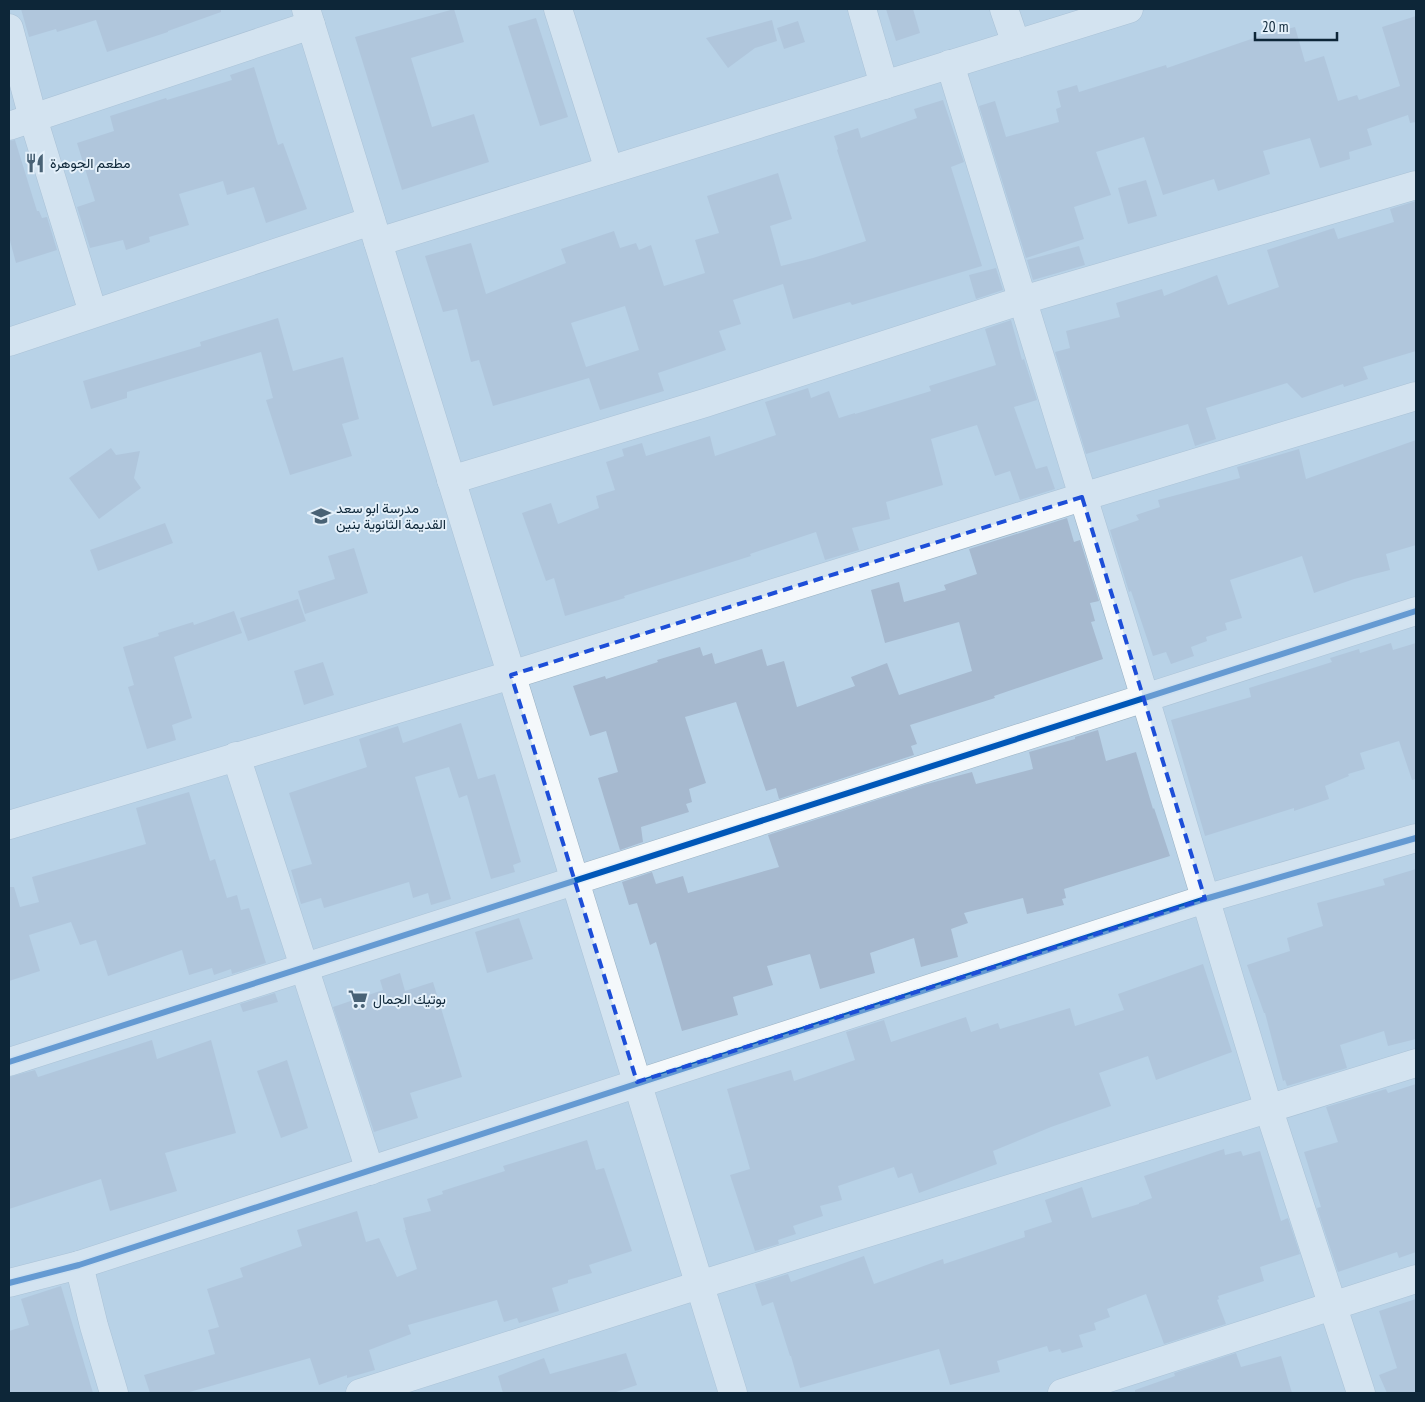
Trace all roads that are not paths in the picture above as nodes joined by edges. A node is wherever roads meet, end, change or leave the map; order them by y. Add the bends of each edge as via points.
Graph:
1 (558, 9) edge
2 (862, 9) edge
3 (1004, 9) edge
4 (1129, 9) edge
5 (308, 17) edge
6 (9, 28) edge
7 (1016, 44) junction
8 (950, 64) junction
9 (884, 85) junction
10 (21, 122) edge
11 (609, 170) junction
12 (1416, 185) edge
13 (374, 231) junction
14 (1023, 300) junction
15 (93, 313) junction
16 (9, 342) edge
17 (1416, 396) edge
18 (451, 480) junction
19 (1082, 498) junction
20 (1416, 611) edge
21 (511, 675) junction
22 (1145, 698) junction
23 (236, 756) junction
24 (9, 825) edge
25 (1416, 838) edge
26 (575, 881) junction
27 (1205, 899) junction
28 (305, 967) junction
29 (9, 1062) edge
30 (1416, 1063) edge
31 (637, 1082) junction
32 (1269, 1110) junction
33 (370, 1171) junction
34 (79, 1265) junction
35 (1416, 1279) edge
36 (9, 1283) edge
37 (699, 1284) junction
38 (1332, 1306) junction
39 (114, 1393) edge
40 (360, 1393) edge
41 (733, 1393) edge
42 (1062, 1393) edge
43 (1361, 1393) edge

1 - 11 street
2 - 9 street
3 - 7 street
4 - 7 street
5 - 10 street
5 - 13 street
6 - 10 street
7 - 8 street
8 - 9 street
8 - 14 street
9 - 11 street
10 - 15 street
11 - 13 street
12 - 14 street
13 - 15 street
13 - 18 street
14 - 18 street via 705,403
14 - 19 street
15 - 16 street
17 - 19 street
18 - 21 street
19 - 21 street
19 - 22 street
20 - 22 street
21 - 23 street
21 - 26 street
22 - 26 street
22 - 27 street
23 - 24 street
23 - 28 street
25 - 27 street
26 - 28 street
26 - 31 street
27 - 31 street
27 - 32 street
28 - 29 street
28 - 33 street
30 - 32 street
31 - 33 street
31 - 37 street
32 - 37 street
32 - 38 street
33 - 34 street
34 - 36 street
34 - 39 street
35 - 38 street
37 - 40 street
37 - 41 street
38 - 42 street
38 - 43 street

